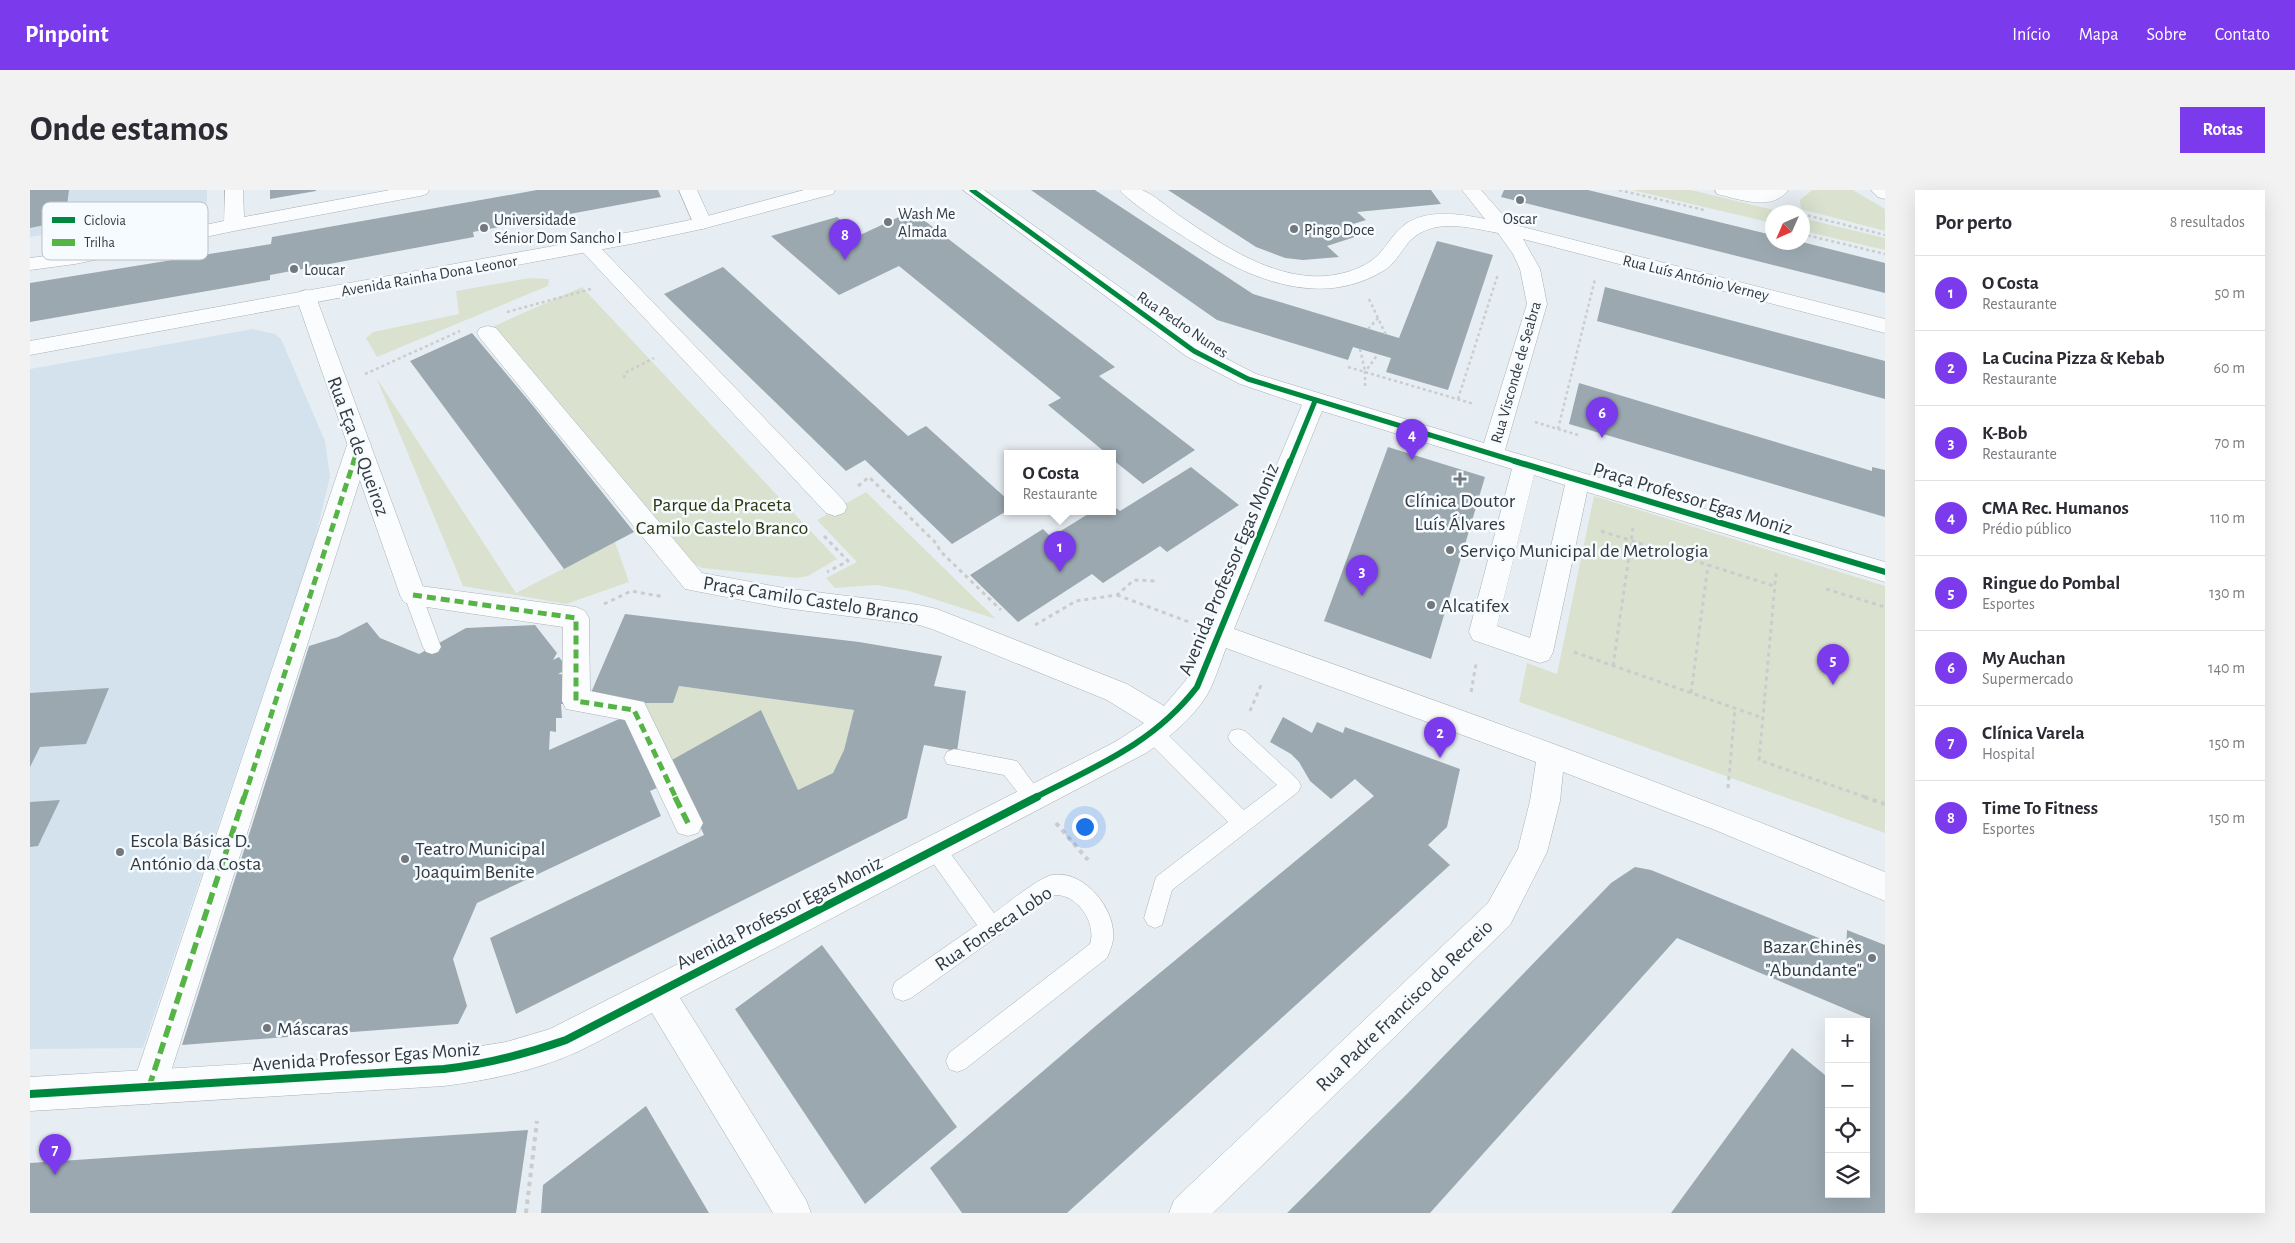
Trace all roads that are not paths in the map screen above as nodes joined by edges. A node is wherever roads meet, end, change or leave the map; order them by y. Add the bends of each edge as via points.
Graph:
1 (234, 190) edge
2 (420, 190) edge
3 (688, 190) edge
4 (826, 190) edge
5 (972, 190) edge
6 (1129, 190) edge
7 (1471, 190) edge
8 (1724, 190) edge
9 (1779, 190) edge
10 (1880, 190) edge
11 (1885, 193) edge
12 (702, 223) junction
13 (234, 225) junction
14 (1506, 229) junction
15 (208, 230) edge
16 (588, 246) junction
17 (60, 260) edge
18 (30, 264) edge
19 (306, 297) junction
20 (1885, 326) edge
21 (488, 333) dead end
22 (30, 348) edge
23 (1315, 401) junction
24 (359, 446) junction
25 (1492, 455) junction
26 (1525, 464) junction
27 (1578, 480) junction
28 (835, 506) road end
29 (1885, 572) edge
30 (413, 595) junction
31 (1208, 630) junction
32 (432, 647) dead end
33 (1160, 728) junction
34 (1238, 737) dead end
35 (1551, 755) junction
36 (954, 758) dead end
37 (1034, 798) junction
38 (1243, 822) junction
39 (688, 823) dead end
40 (935, 849) junction
41 (1885, 887) edge
42 (1155, 918) dead end
43 (991, 927) junction
44 (903, 990) dead end
45 (658, 993) junction
46 (957, 1061) dead end
47 (150, 1087) junction
48 (30, 1094) edge
49 (793, 1213) edge
50 (1187, 1213) edge

1 - 13 street
2 - 13 street
3 - 12 street
4 - 12 street, Avenida Rainha Dona Leonor
5 - 23 street, Rua Pedro Nunes via 1194,351 1248,379
6 - 14 street, Rua Luís António Verney via 1230,257 1261,273 1316,282 1334,282 1376,267 1394,251 1404,236 1418,226 1432,222 1456,220
7 - 14 street, Rua Visconde de Seabra
8 - 9 street via 1762,197
10 - 11 street
12 - 16 street, Avenida Rainha Dona Leonor
13 - 15 street
14 - 20 street, Rua Luís António Verney
14 - 25 street, Rua Visconde de Seabra via 1533,272 1537,304
16 - 19 street, Avenida Rainha Dona Leonor
16 - 28 street
17 - 18 street
19 - 22 street, Avenida Rainha Dona Leonor
19 - 24 street, Rua Eça de Queiroz
21 - 33 street, Praça Camilo Castelo Branco via 694,582 937,620 1117,692
23 - 25 street, Rua Pedro Nunes
23 - 31 street, Avenida Professor Egas Moniz
24 - 30 street, Rua Eça de Queiroz
24 - 47 street
25 - 26 street, Praça Professor Egas Moniz
26 - 27 street, Praça Professor Egas Moniz
26 - 27 street, Praça Professor Egas Moniz via 1482,632 1540,652
27 - 29 street, Praça Professor Egas Moniz
30 - 32 lane
30 - 39 street via 576,618 576,701 634,710
31 - 33 street, Avenida Professor Egas Moniz via 1197,687 1179,712
31 - 35 street
33 - 37 street, Avenida Professor Egas Moniz
33 - 38 lane
34 - 38 lane via 1291,786
35 - 41 street via 1725,821
35 - 50 street, Rua Padre Francisco do Recreio via 1545,800 1532,852 1499,914
36 - 37 lane via 1010,767
37 - 40 street, Avenida Professor Egas Moniz
38 - 42 lane via 1163,884
40 - 43 lane
40 - 45 street, Avenida Professor Egas Moniz
43 - 44 lane, Rua Fonseca Lobo
43 - 46 lane, Rua Fonseca Lobo via 1046,888 1061,884 1078,892 1092,908 1103,926 1104,937 1095,955
45 - 47 street, Avenida Professor Egas Moniz via 566,1040 525,1055 481,1065 444,1070
45 - 49 street
47 - 48 street, Avenida Professor Egas Moniz

